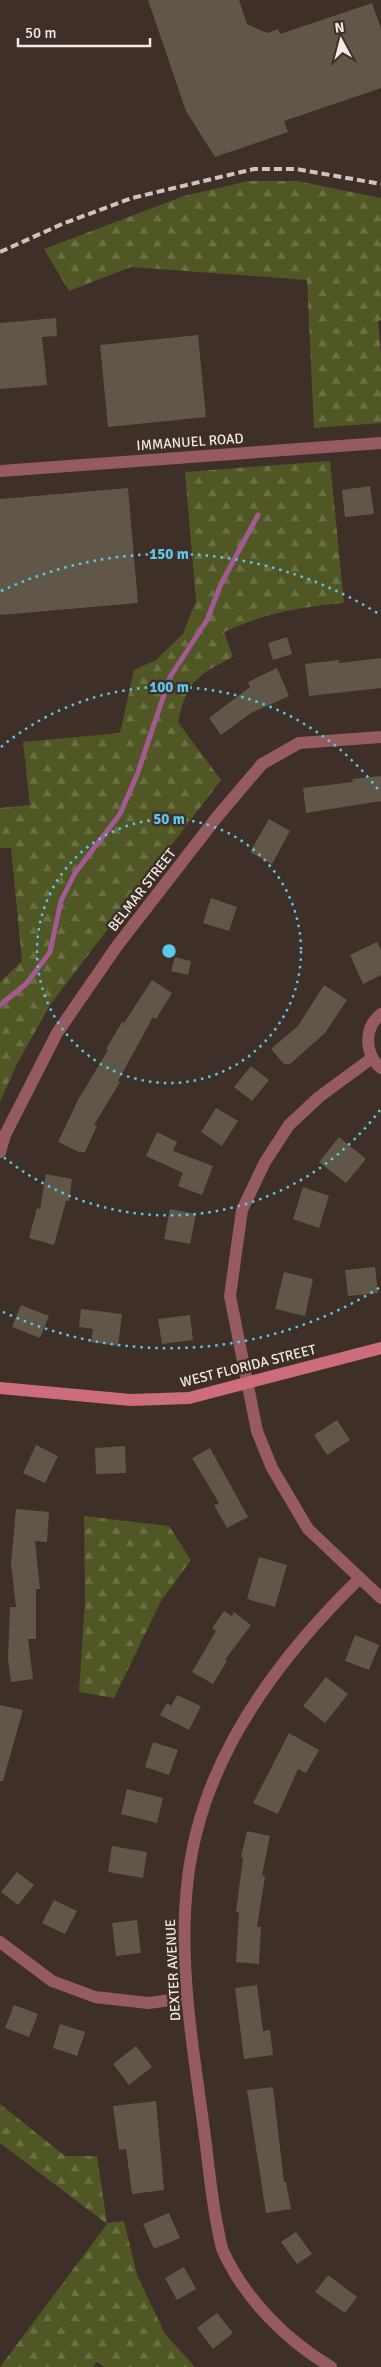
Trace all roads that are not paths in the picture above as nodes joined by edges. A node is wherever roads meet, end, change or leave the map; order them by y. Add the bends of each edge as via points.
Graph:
1 (381, 443) edge
2 (0, 471) edge
3 (381, 737) edge
4 (381, 1014) edge
5 (372, 1058) junction
6 (381, 1068) edge
7 (0, 1152) edge
8 (381, 1348) edge
9 (246, 1383) junction
10 (0, 1388) edge
11 (360, 1578) junction
12 (381, 1598) edge
13 (0, 1942) edge
14 (187, 1998) junction
15 (331, 2367) edge

1 - 2 street, IMMANUEL ROAD
3 - 7 street, BELMAR STREET via 299,744 262,764 117,946 57,1033 5,1135
4 - 5 street via 371,1025 368,1036
5 - 6 street
5 - 9 street via 289,1125 264,1162 242,1210 230,1296
8 - 9 street, WEST FLORIDA STREET
9 - 10 street, WEST FLORIDA STREET via 189,1398 130,1400
9 - 11 street via 257,1431 290,1500 308,1529
11 - 12 street
11 - 14 street, DEXTER AVENUE via 299,1643 238,1731 218,1772 197,1830 186,1887 183,1935
13 - 14 street via 52,1981 95,1997 148,2004
14 - 15 street, DEXTER AVENUE via 213,2203 222,2249 246,2291 276,2325

